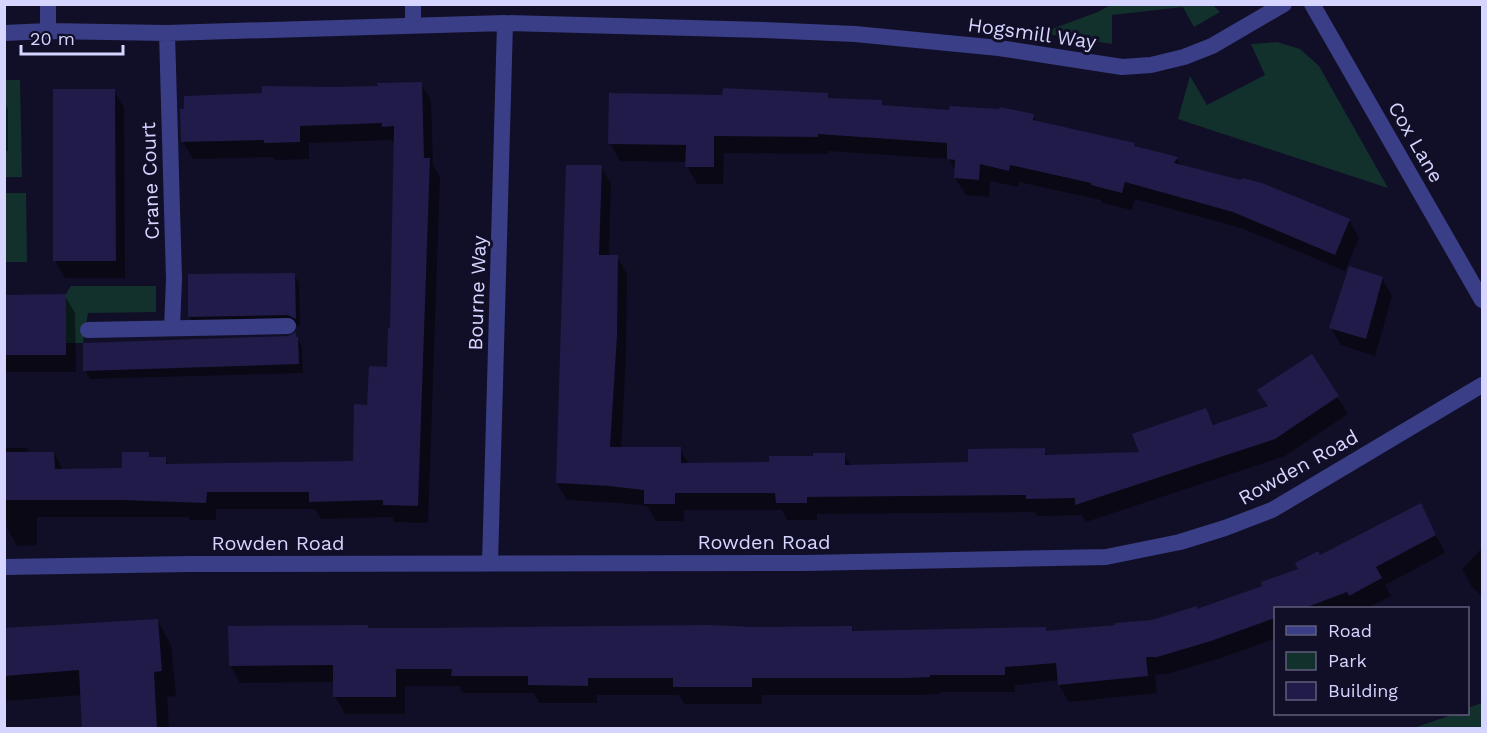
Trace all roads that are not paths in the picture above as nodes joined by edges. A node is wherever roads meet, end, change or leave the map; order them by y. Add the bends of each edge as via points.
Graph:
1 (48, 4) edge
2 (413, 4) edge
3 (1284, 4) edge
4 (1312, 4) edge
5 (505, 23) junction
6 (413, 25) junction
7 (48, 30) junction
8 (4, 33) edge
9 (167, 33) junction
10 (1482, 300) edge
11 (288, 326) dead end
12 (172, 328) junction
13 (88, 330) dead end
14 (1482, 385) edge
15 (490, 563) junction
16 (4, 567) edge

1 - 7 street
2 - 6 street
3 - 5 street, Hogsmill Way via 1212,46 1184,57 1122,67 999,48 855,34
4 - 10 street, Cox Lane
5 - 6 street, Hogsmill Way
5 - 15 street, Bourne Way
6 - 9 street, Hogsmill Way
7 - 8 street, Hogsmill Way
7 - 9 street, Hogsmill Way
9 - 12 street, Crane Court
11 - 12 street
12 - 13 street
14 - 15 street, Rowden Road via 1272,510 1180,542 1106,557 806,563
15 - 16 street, Rowden Road

